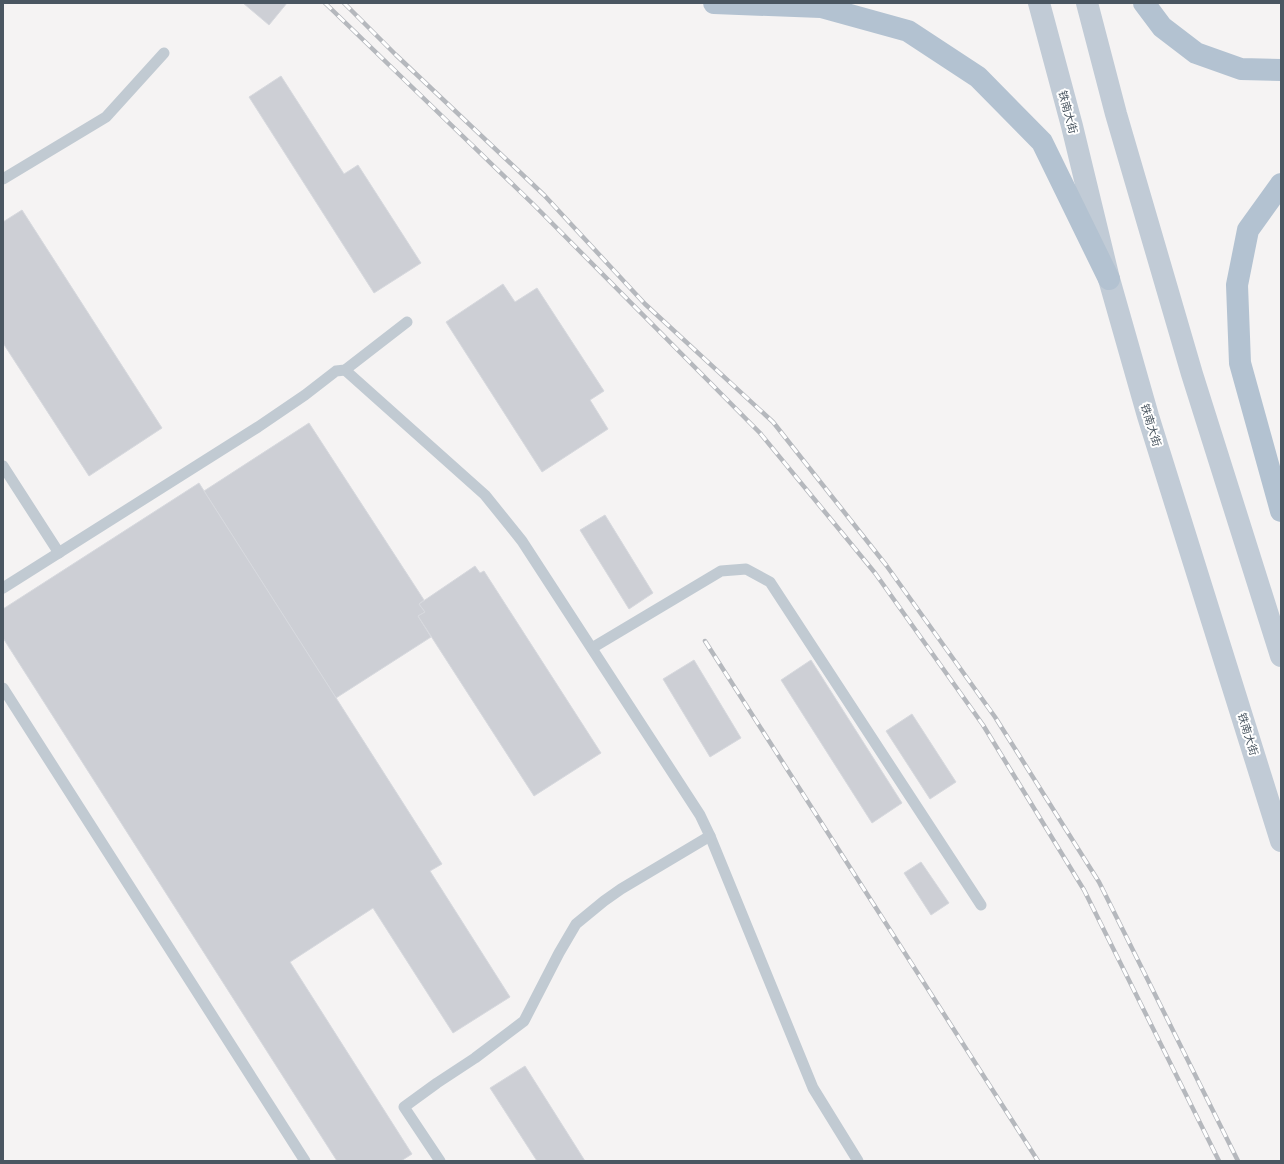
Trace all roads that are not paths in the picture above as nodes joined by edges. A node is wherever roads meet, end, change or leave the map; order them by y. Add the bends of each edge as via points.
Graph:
1 (714, 3) edge
2 (1039, 3) edge
3 (1087, 3) edge
4 (1144, 3) edge
5 (164, 53) dead end
6 (1281, 70) edge
7 (3, 179) edge
8 (1281, 184) edge
9 (1109, 279) junction
10 (408, 322) dead end
11 (345, 370) junction
12 (3, 466) edge
13 (1281, 511) edge
14 (58, 553) junction
15 (3, 588) edge
16 (592, 648) junction
17 (1281, 656) edge
18 (3, 688) edge
19 (710, 836) junction
20 (1281, 841) edge
21 (981, 905) dead end
22 (305, 1161) edge
23 (440, 1161) edge
24 (858, 1161) edge

1 - 9 main road via 821,7 908,31 978,77 1042,142
2 - 9 main road, 铁南大街
3 - 17 main road via 1116,114 1192,374
4 - 6 main road via 1162,27 1196,53 1241,68
5 - 7 lane via 106,117
8 - 13 main road via 1248,230 1237,285 1240,363
9 - 20 main road, 铁南大街 via 1148,416
10 - 11 lane
11 - 14 lane via 336,370 258,427
11 - 16 lane via 485,495 522,541
12 - 14 lane
14 - 15 lane
16 - 19 lane via 700,815
16 - 21 lane via 721,571 746,569 770,582
18 - 22 lane
19 - 23 lane via 621,889 576,924 524,1021 404,1107
19 - 24 lane via 814,1088

